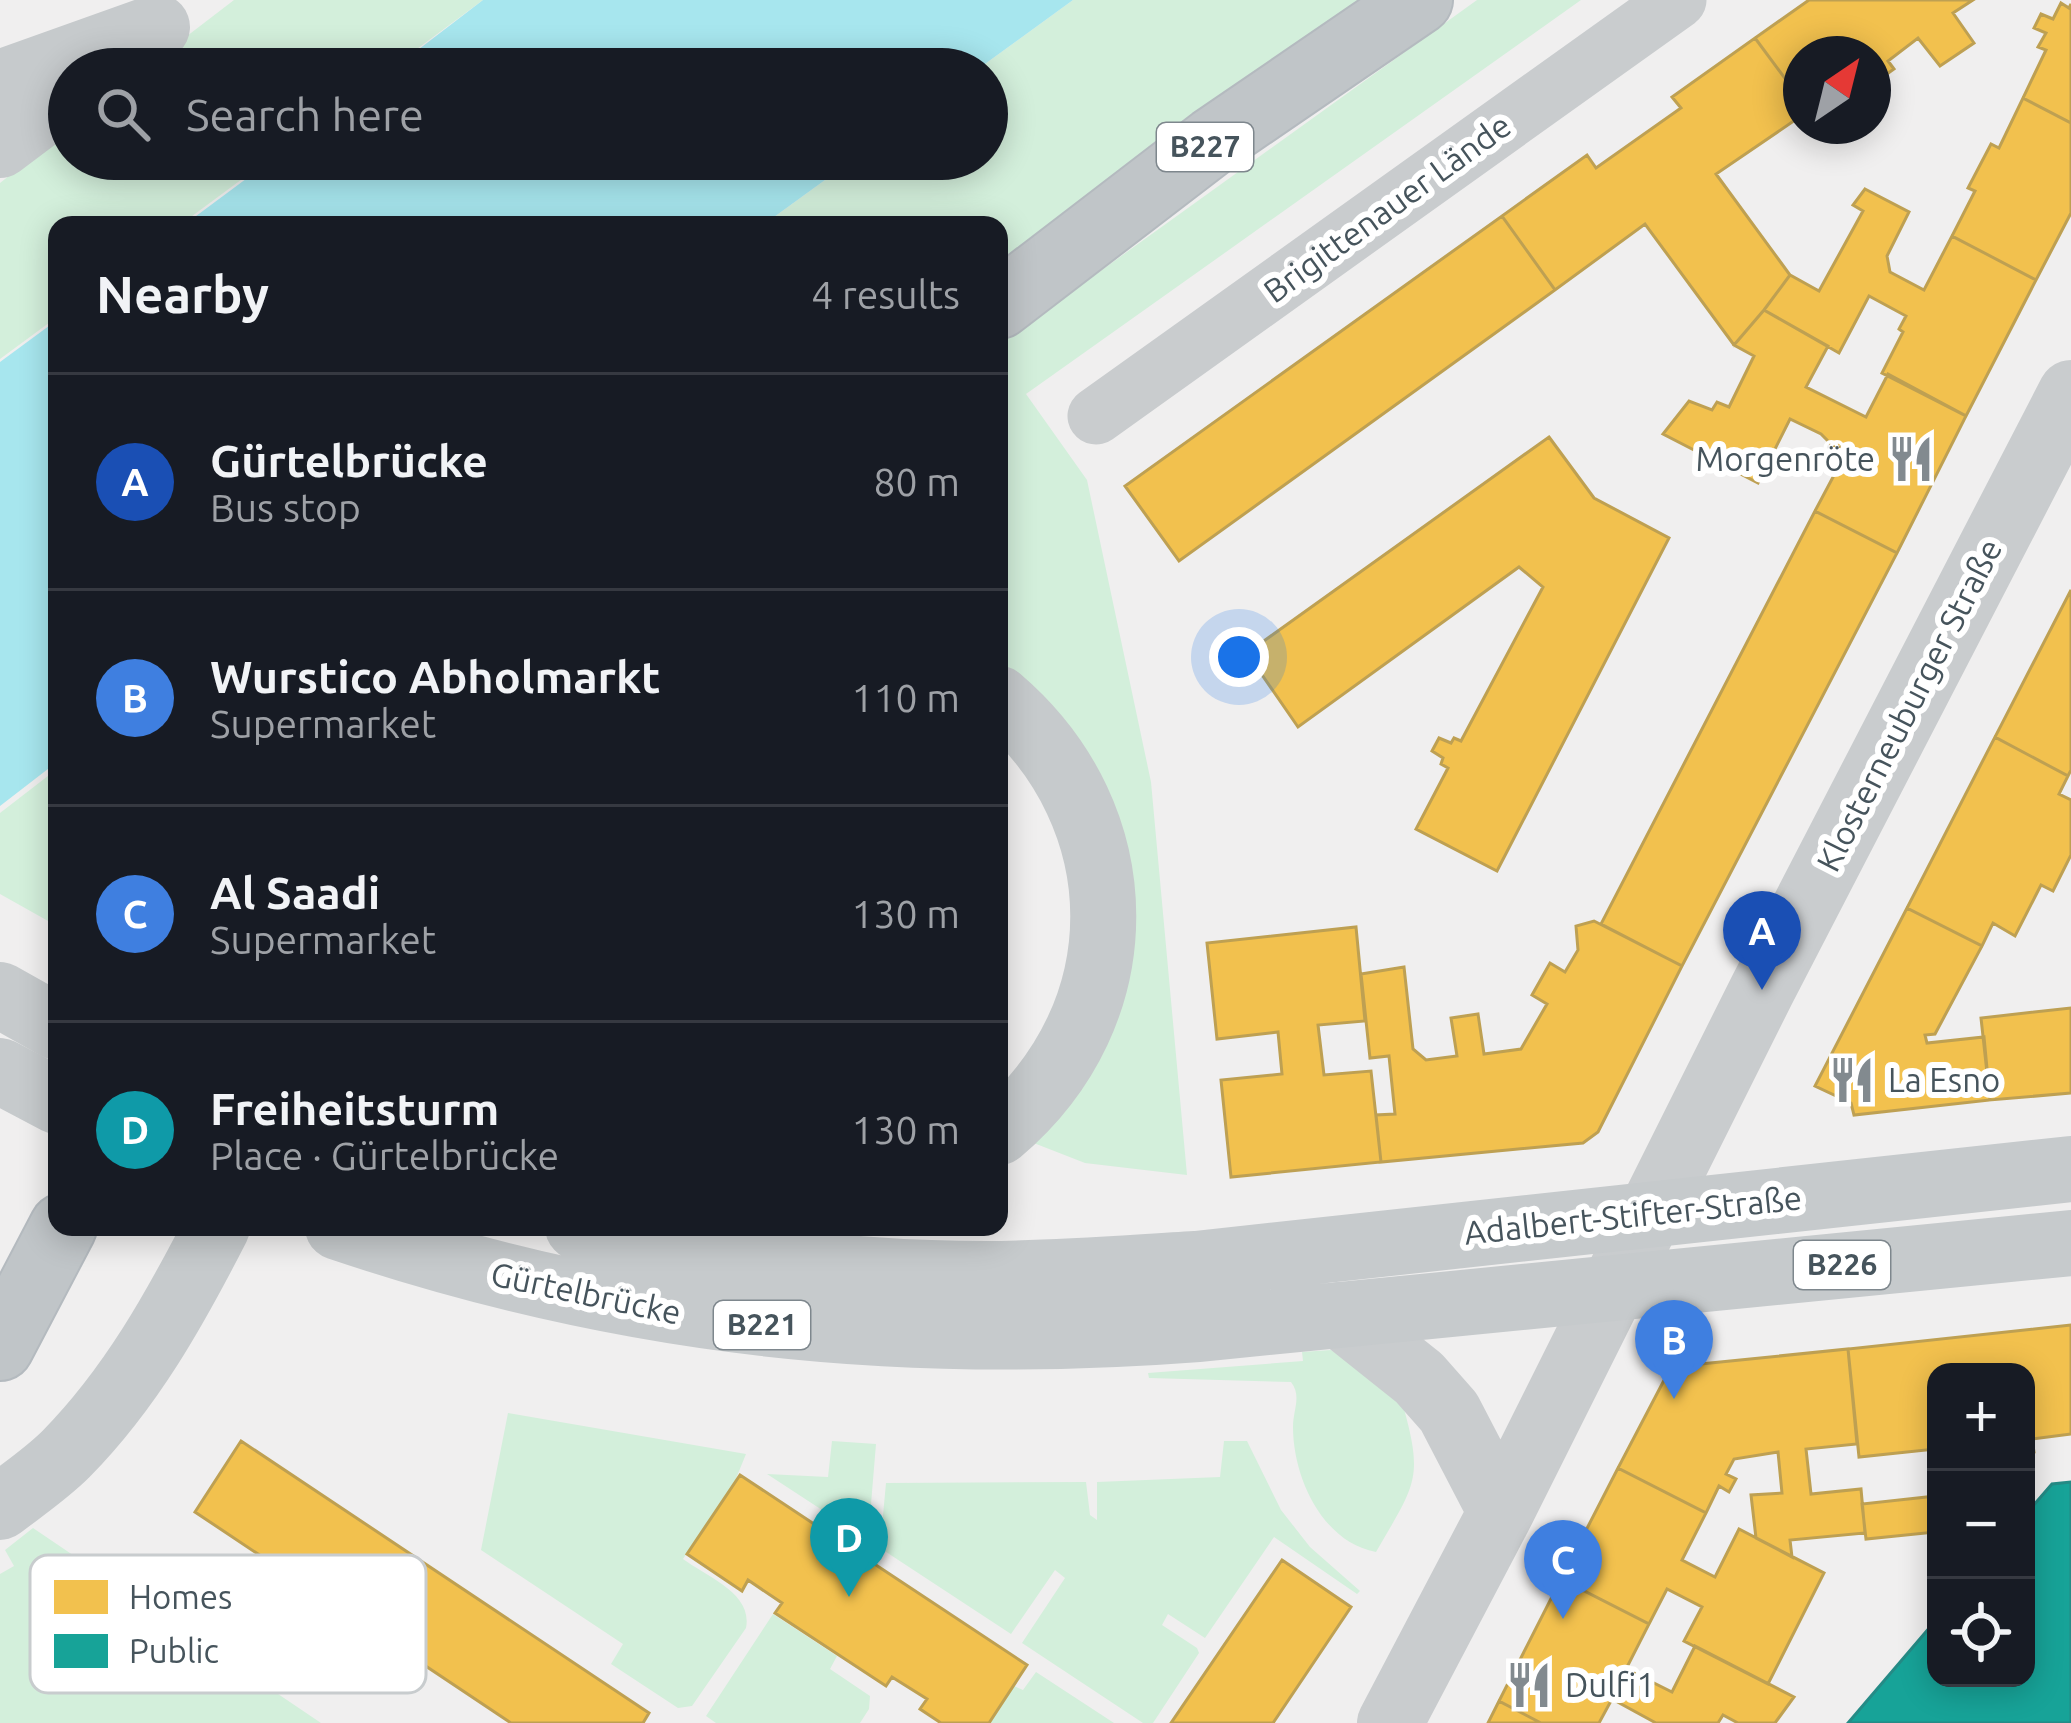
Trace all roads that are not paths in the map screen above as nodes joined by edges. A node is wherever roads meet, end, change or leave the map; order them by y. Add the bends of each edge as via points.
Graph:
1 (1418, 0) edge
2 (1678, 0) edge
3 (174, 14) edge
4 (88, 48) edge
5 (129, 48) edge
6 (48, 64) edge
7 (0, 83) edge
8 (48, 109) edge
9 (0, 145) edge
10 (1008, 298) edge
11 (2071, 393) edge
12 (1096, 416) dead end
13 (1008, 707) edge
14 (0, 994) edge
15 (48, 1022) edge
16 (48, 1064) edge
17 (0, 1071) edge
18 (48, 1097) edge
19 (0, 1104) edge
20 (1008, 1123) edge
21 (2071, 1169) edge
22 (1650, 1213) junction
23 (58, 1236) edge
24 (212, 1236) edge
25 (367, 1236) edge
26 (625, 1236) edge
27 (746, 1236) edge
28 (2071, 1243) edge
29 (697, 1250) junction
30 (1196, 1264) joint
31 (1613, 1288) junction
32 (1340, 1315) junction
33 (0, 1347) edge
34 (0, 1508) edge
35 (1501, 1511) junction
36 (1390, 1723) edge

1 - 10 highway, B227 via 1213,141
2 - 12 street, Brigittenauer Lände
3 - 4 main road
3 - 5 main road
6 - 7 main road
8 - 9 main road
11 - 22 street, Klosterneuburger Straße
13 - 20 main road via 1078,798 1095,842 1104,914 1085,1019
14 - 15 main road
16 - 19 highway
17 - 18 main road, bridge
21 - 22 main road, Adalbert-Stifter-Straße / B226
22 - 30 main road, Adalbert-Stifter-Straße / B226
22 - 31 street, Klosterneuburger Straße
23 - 33 highway
24 - 34 main road via 116,1398 63,1457
25 - 32 main road, Gürtelbrücke / B221 via 603,1300 802,1330 1088,1337
26 - 29 main road, Gürtelbrücke / B221
27 - 29 main road
28 - 31 main road, B226
29 - 30 main road, Gürtelbrücke / B221 via 983,1274
31 - 32 main road, B221
31 - 35 street, Klosterneuburger Straße
32 - 35 street via 1449,1412
35 - 36 street, Klosterneuburger Straße

